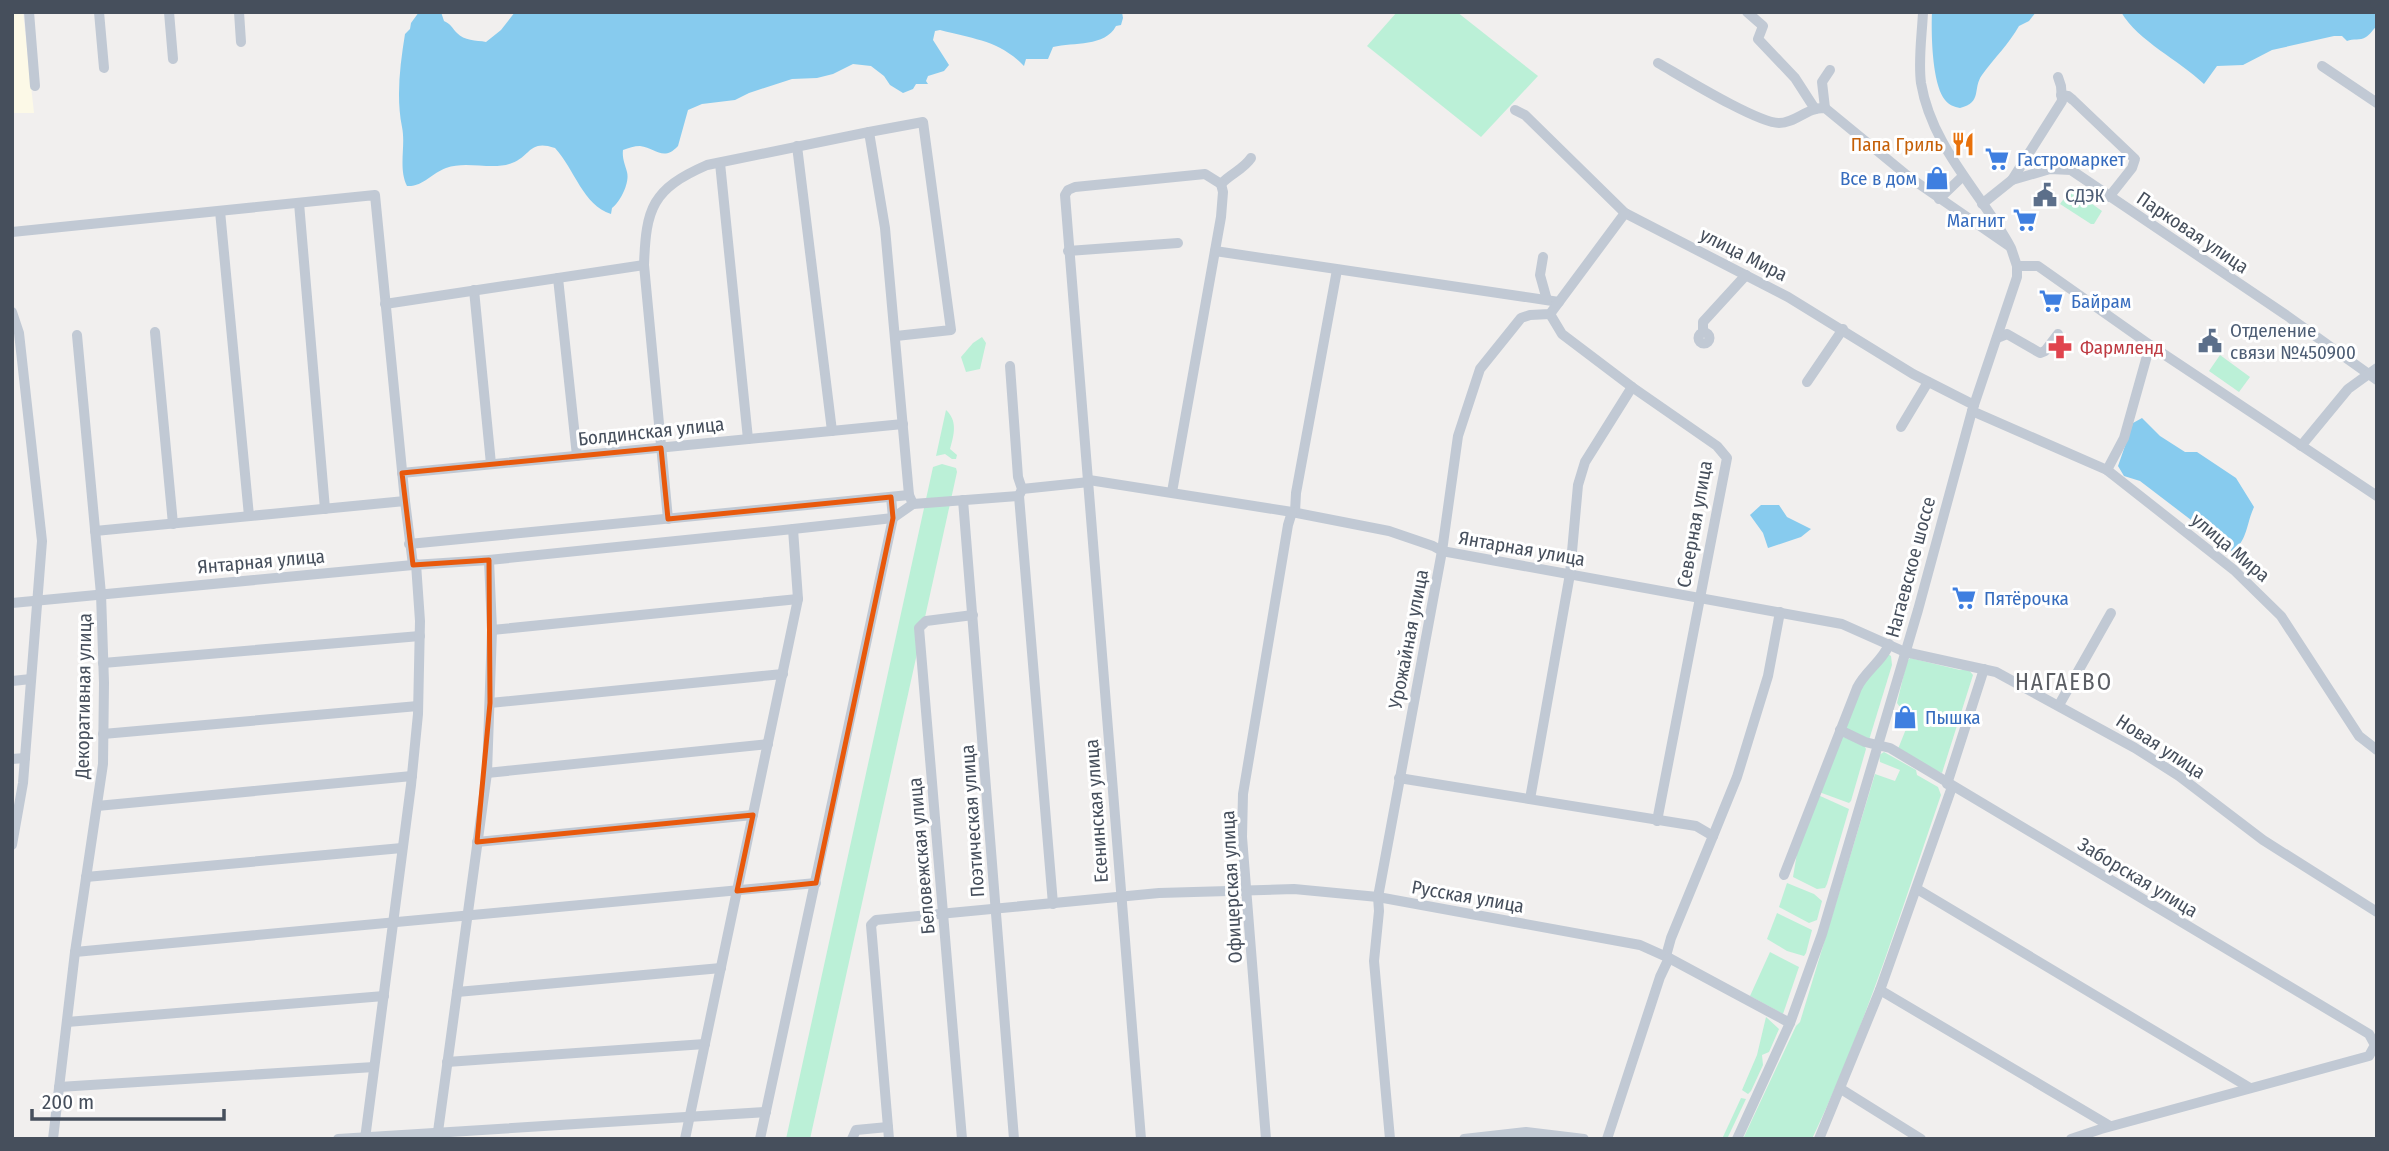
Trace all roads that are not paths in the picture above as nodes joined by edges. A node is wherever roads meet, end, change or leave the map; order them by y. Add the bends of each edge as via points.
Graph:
1 (29, 12) edge
2 (99, 12) edge
3 (169, 12) edge
4 (239, 12) edge
5 (1747, 12) edge
6 (1923, 12) edge
7 (241, 42) dead end
8 (173, 59) dead end
9 (1658, 63) dead end
10 (2322, 66) dead end
11 (104, 68) dead end
12 (1830, 70) dead end
13 (2058, 77) dead end
14 (35, 86) dead end
15 (2062, 95) junction
16 (2377, 103) edge
17 (1820, 108) junction
18 (1515, 110) dead end
19 (869, 132) junction
20 (797, 146) junction
21 (1251, 158) dead end
22 (720, 163) junction
23 (1963, 176) junction
24 (2012, 180) junction
25 (1221, 184) junction
26 (2109, 197) junction
27 (1939, 199) junction
28 (299, 203) junction
29 (1982, 204) junction
30 (219, 211) junction
31 (1625, 212) junction
32 (12, 232) edge
33 (1178, 243) dead end
34 (2011, 248) junction
35 (1068, 251) junction
36 (1215, 251) junction
37 (1543, 257) dead end
38 (643, 265) junction
39 (2017, 266) junction
40 (1337, 270) junction
41 (1746, 275) junction
42 (558, 278) junction
43 (474, 290) junction
44 (1547, 300) junction
45 (1559, 302) junction
46 (385, 304) junction
47 (12, 312) edge
48 (1550, 314) junction
49 (1843, 329) junction
50 (155, 332) dead end
51 (1703, 332) dead end
52 (2058, 334) dead end
53 (77, 335) dead end
54 (896, 336) junction
55 (1997, 338) junction
56 (2150, 345) junction
57 (1010, 366) dead end
58 (2374, 374) edge
59 (1807, 382) dead end
60 (1927, 382) junction
61 (1632, 387) junction
62 (1973, 408) junction
63 (903, 424) junction
64 (1901, 427) dead end
65 (832, 431) junction
66 (748, 439) junction
67 (2301, 446) junction
68 (661, 448) junction
69 (577, 456) junction
70 (491, 464) junction
71 (2107, 470) junction
72 (402, 473) junction
73 (1089, 481) junction
74 (1021, 492) junction
75 (1172, 492) junction
76 (2377, 496) edge
77 (891, 497) junction
78 (911, 500) junction
79 (963, 500) junction
80 (405, 501) junction
81 (325, 509) junction
82 (1293, 512) junction
83 (249, 516) junction
84 (893, 518) junction
85 (668, 519) junction
86 (173, 523) junction
87 (793, 529) junction
88 (95, 531) junction
89 (409, 544) junction
90 (1442, 551) junction
91 (489, 560) junction
92 (415, 564) junction
93 (1570, 574) junction
94 (101, 594) junction
95 (1699, 596) junction
96 (799, 599) junction
97 (37, 600) junction
98 (12, 603) edge
99 (1780, 612) junction
100 (2110, 613) dead end
101 (973, 615) junction
102 (492, 630) junction
103 (420, 636) junction
104 (1889, 644) junction
105 (1905, 652) junction
106 (103, 663) junction
107 (1984, 669) junction
108 (783, 674) junction
109 (31, 680) junction
110 (12, 681) edge
111 (490, 703) junction
112 (2059, 705) junction
113 (418, 706) junction
114 (1840, 730) junction
115 (103, 734) junction
116 (768, 744) junction
117 (1878, 746) junction
118 (2377, 750) edge
119 (25, 758) junction
120 (12, 759) edge
121 (486, 773) junction
122 (412, 776) junction
123 (1399, 778) junction
124 (1949, 785) junction
125 (1530, 799) junction
126 (97, 806) junction
127 (753, 815) junction
128 (1657, 821) junction
129 (1713, 836) junction
130 (12, 842) edge
131 (477, 842) junction
132 (402, 848) junction
133 (1784, 875) dead end
134 (86, 877) junction
135 (816, 883) junction
136 (1917, 889) junction
137 (1247, 890) junction
138 (737, 891) junction
139 (1120, 897) junction
140 (1378, 897) junction
141 (1053, 904) junction
142 (996, 910) junction
143 (2377, 912) edge
144 (943, 915) junction
145 (467, 916) junction
146 (393, 923) junction
147 (75, 952) junction
148 (1668, 957) junction
149 (720, 968) junction
150 (1880, 990) junction
151 (457, 992) junction
152 (384, 996) junction
153 (67, 1022) junction
154 (1790, 1023) junction
155 (705, 1044) junction
156 (2375, 1045) edge
157 (447, 1062) junction
158 (374, 1067) junction
159 (59, 1087) junction
160 (2250, 1088) junction
161 (1841, 1089) junction
162 (766, 1112) junction
163 (689, 1117) junction
164 (2110, 1126) junction
165 (888, 1127) junction
166 (437, 1136) edge
167 (365, 1138) edge
168 (53, 1139) edge
169 (338, 1139) edge
170 (685, 1139) edge
171 (760, 1139) edge
172 (852, 1139) edge
173 (889, 1139) edge
174 (962, 1139) edge
175 (1014, 1139) edge
176 (1141, 1139) edge
177 (1266, 1139) edge
178 (1390, 1139) edge
179 (1464, 1139) edge
180 (1584, 1139) edge
181 (1607, 1139) edge
182 (1737, 1139) edge
183 (1819, 1139) edge
184 (1921, 1139) edge
185 (2071, 1139) edge

1 - 14 street
2 - 11 street
3 - 8 street
4 - 7 street
5 - 17 street via 1763,26 1758,39
6 - 23 street via 1921,82 1936,128
9 - 17 street via 1766,121 1787,122
10 - 16 street
12 - 17 street via 1822,82
13 - 15 street
15 - 24 street
15 - 26 street via 2135,159
17 - 27 street
18 - 31 street, улица Мира
19 - 20 street
19 - 54 street
19 - 54 street via 923,122 951,330
20 - 22 street
20 - 65 street
21 - 25 street
22 - 38 street via 685,175 659,195 645,227
22 - 66 street
23 - 27 street
23 - 29 street
24 - 26 street, Парковая улица via 2050,169 2071,170
24 - 29 street, Парковая улица
25 - 35 street, Есенинская улица via 1205,174 1074,187 1065,195
25 - 36 street
26 - 58 street, Парковая улица
27 - 34 street
28 - 30 street
28 - 46 street via 375,195
28 - 81 street
29 - 34 street
30 - 32 street
30 - 83 street
31 - 41 street, улица Мира
31 - 45 street
33 - 35 street
34 - 39 street
35 - 73 street, Есенинская улица
36 - 40 street
36 - 75 street
37 - 44 street via 1540,275
38 - 42 street
38 - 68 street
39 - 55 street, Нагаевское шоссе
39 - 56 street via 2038,266
40 - 44 street
40 - 82 street, Офицерская улица
41 - 49 street, улица Мира
41 - 51 street via 1703,322
42 - 43 street
42 - 69 street
43 - 46 street
43 - 70 street
44 - 45 street
45 - 48 street
46 - 72 street
47 - 97 street via 19,333 39,504 42,541
48 - 61 street, Северная улица via 1562,334
48 - 90 street, Урожайная улица via 1521,318 1480,369 1458,436
49 - 59 street
49 - 60 street, улица Мира
50 - 86 street
52 - 55 street via 2040,353 2007,334
53 - 88 street, Декоративная улица
54 - 63 street
55 - 62 street, Нагаевское шоссе
56 - 67 street
56 - 71 street via 2124,438
57 - 74 street
58 - 67 street via 2348,389
60 - 62 street, улица Мира
60 - 64 street
61 - 93 street via 1586,462 1578,485
61 - 95 street, Северная улица via 1717,446 1727,458
62 - 71 street, улица Мира
62 - 105 street, Нагаевское шоссе
63 - 65 street, Болдинская улица
63 - 78 street
65 - 66 street, Болдинская улица
66 - 68 street, Болдинская улица
67 - 76 street
68 - 69 street, Болдинская улица
68 - 85 street
69 - 70 street, Болдинская улица
70 - 72 street, Болдинская улица
71 - 118 street, улица Мира via 2272,605 2359,736
72 - 80 street
73 - 74 street, Янтарная улица
73 - 75 street, Янтарная улица
73 - 139 street, Есенинская улица
74 - 79 street, Янтарная улица
74 - 141 street
75 - 82 street, Янтарная улица
77 - 78 street, Янтарная улица
77 - 84 street
77 - 85 street, Янтарная улица
78 - 79 street, Янтарная улица
78 - 84 street
79 - 101 street, Поэтическая улица
80 - 81 street
80 - 89 street
81 - 83 street
82 - 90 street, Янтарная улица via 1389,531
82 - 137 street, Офицерская улица via 1243,794
83 - 86 street
84 - 87 street, Янтарная улица
84 - 135 street
85 - 89 street, Янтарная улица
86 - 88 street
87 - 91 street, Янтарная улица
87 - 96 street
88 - 94 street, Декоративная улица
89 - 92 street
90 - 93 street, Янтарная улица
90 - 123 street, Урожайная улица
91 - 92 street, Янтарная улица
91 - 102 street
92 - 94 street, Янтарная улица
92 - 103 street
93 - 95 street, Янтарная улица
93 - 125 street
94 - 97 street, Янтарная улица
94 - 106 street, Декоративная улица
95 - 99 street, Янтарная улица
95 - 128 street, Северная улица
96 - 102 street
96 - 108 street
97 - 98 street, Янтарная улица
97 - 109 street
99 - 104 street, Янтарная улица via 1842,624
99 - 129 street via 1768,676 1737,777
100 - 112 street
101 - 142 street, Поэтическая улица
101 - 144 street, Беловежская улица via 926,621 919,628
102 - 111 street
103 - 106 street
103 - 113 street
104 - 105 street, Янтарная улица
104 - 114 street via 1863,677
105 - 107 street, Новая улица
105 - 117 street, Нагаевское шоссе
106 - 115 street, Декоративная улица
107 - 112 street, Новая улица
107 - 124 street
108 - 111 street
108 - 116 street
109 - 110 street
109 - 119 street
111 - 121 street
112 - 143 street, Новая улица via 2179,776 2263,840
113 - 115 street
113 - 122 street
114 - 117 street, Заборская улица
114 - 133 street
115 - 126 street, Декоративная улица
116 - 121 street
116 - 127 street
117 - 124 street, Заборская улица via 1890,748
117 - 154 street, Нагаевское шоссе via 1822,934
119 - 120 street
119 - 130 street
121 - 131 street
122 - 126 street
122 - 132 street
123 - 125 street
123 - 140 street, Урожайная улица
124 - 136 street
124 - 156 street, Заборская улица via 2369,1034
125 - 128 street
126 - 134 street, Декоративная улица
127 - 131 street
127 - 138 street
128 - 129 street via 1696,826
129 - 148 street
131 - 145 street
132 - 134 street
132 - 146 street
134 - 147 street, Декоративная улица
135 - 138 street
135 - 162 street
136 - 150 street
136 - 160 street
137 - 139 street, Русская улица
137 - 140 street, Русская улица via 1294,889
137 - 177 street, Офицерская улица
138 - 145 street
138 - 149 street
139 - 141 street, Русская улица
139 - 176 street, Есенинская улица
140 - 148 street, Русская улица via 1640,945
140 - 178 street, Урожайная улица via 1374,961
141 - 142 street, Русская улица
142 - 144 street, Русская улица
142 - 175 street, Поэтическая улица
144 - 165 street, Русская улица via 876,920 871,925
144 - 174 street, Беловежская улица
145 - 146 street
145 - 151 street
146 - 147 street
146 - 152 street
147 - 153 street, Декоративная улица
148 - 154 street, Русская улица
148 - 181 street
149 - 151 street
149 - 155 street
150 - 161 street
150 - 164 street
151 - 157 street
152 - 153 street
152 - 158 street
153 - 159 street, Декоративная улица
154 - 182 street, Нагаевское шоссе
155 - 157 street
155 - 163 street
156 - 160 street via 2369,1056
157 - 166 street
158 - 159 street
158 - 167 street
159 - 168 street, Декоративная улица
160 - 164 street
161 - 183 street
161 - 184 street
162 - 163 street
162 - 171 street
163 - 166 street
163 - 170 street
164 - 185 street
165 - 172 street via 856,1130
165 - 173 street
166 - 167 street
167 - 169 street
179 - 180 street via 1526,1132

